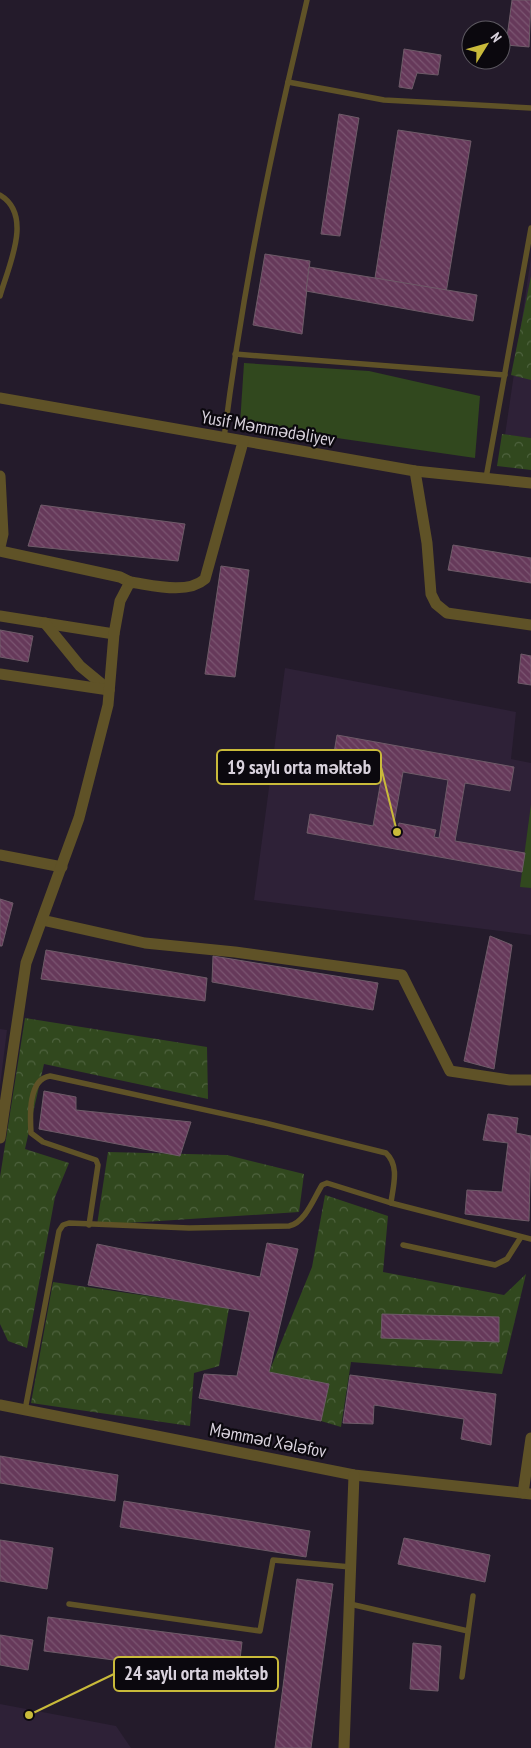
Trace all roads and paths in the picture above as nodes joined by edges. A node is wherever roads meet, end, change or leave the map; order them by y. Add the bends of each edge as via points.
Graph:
1 (307, 0) edge
2 (288, 82) junction
3 (531, 108) edge
4 (0, 196) edge
5 (531, 228) edge
6 (0, 296) edge
7 (235, 354) junction
8 (505, 375) junction
9 (0, 398) edge
10 (224, 438) junction
11 (243, 442) junction
12 (415, 471) junction
13 (0, 476) edge
14 (486, 478) junction
15 (531, 483) edge
16 (0, 549) edge
17 (130, 582) junction
18 (0, 616) edge
19 (46, 623) junction
20 (531, 626) edge
21 (114, 634) junction
22 (0, 674) edge
23 (109, 690) junction
24 (0, 855) edge
25 (62, 867) junction
26 (42, 920) junction
27 (531, 1080) edge
28 (0, 1138) edge
29 (391, 1203) junction
30 (89, 1225) junction
31 (520, 1236) junction
32 (531, 1238) edge
33 (403, 1244) dead end
34 (0, 1405) edge
35 (26, 1410) junction
36 (531, 1438) edge
37 (354, 1475) junction
38 (527, 1494) edge
39 (351, 1567) junction
40 (473, 1596) dead end
41 (69, 1604) dead end
42 (350, 1604) junction
43 (468, 1631) junction
44 (462, 1677) dead end
45 (344, 1748) edge

1 - 2 lane
2 - 3 lane via 384,100
2 - 7 lane via 253,247
4 - 6 lane via 13,206 18,228
5 - 8 lane
7 - 8 lane
7 - 10 lane
8 - 14 lane
9 - 10 street, Yusif Məmmədəliyev
10 - 11 street, Yusif Məmmədəliyev
11 - 12 street, Yusif Məmmədəliyev
11 - 17 street via 205,579 198,586 187,588
12 - 14 street, Yusif Məmmədəliyev
12 - 20 street via 427,543 431,594 436,604 447,614
13 - 16 street via 3,534
14 - 15 street, Yusif Məmmədəliyev
16 - 17 street
17 - 21 street via 120,601
18 - 19 street
19 - 21 street
19 - 23 street via 80,666
21 - 23 street
22 - 23 street
23 - 25 street via 79,818
24 - 25 street
25 - 26 street
26 - 27 street via 145,943 402,975 450,1071
26 - 28 street via 26,964
29 - 30 lane via 327,1183 322,1185 302,1219 294,1225 189,1228
29 - 30 lane via 395,1169 393,1160 386,1153 256,1121 50,1076 42,1077 30,1114 31,1133 43,1142 96,1160 98,1165
29 - 31 lane
30 - 35 lane via 69,1223 59,1231
31 - 32 lane
31 - 33 lane via 506,1260 495,1265
34 - 35 street, Məmməd Xələfov
35 - 37 street, Məmməd Xələfov
36 - 38 street
37 - 38 street, Məmməd Xələfov
37 - 39 street
39 - 41 lane via 273,1560 260,1632
39 - 42 street
40 - 43 lane
42 - 43 lane
42 - 45 street
43 - 44 lane

